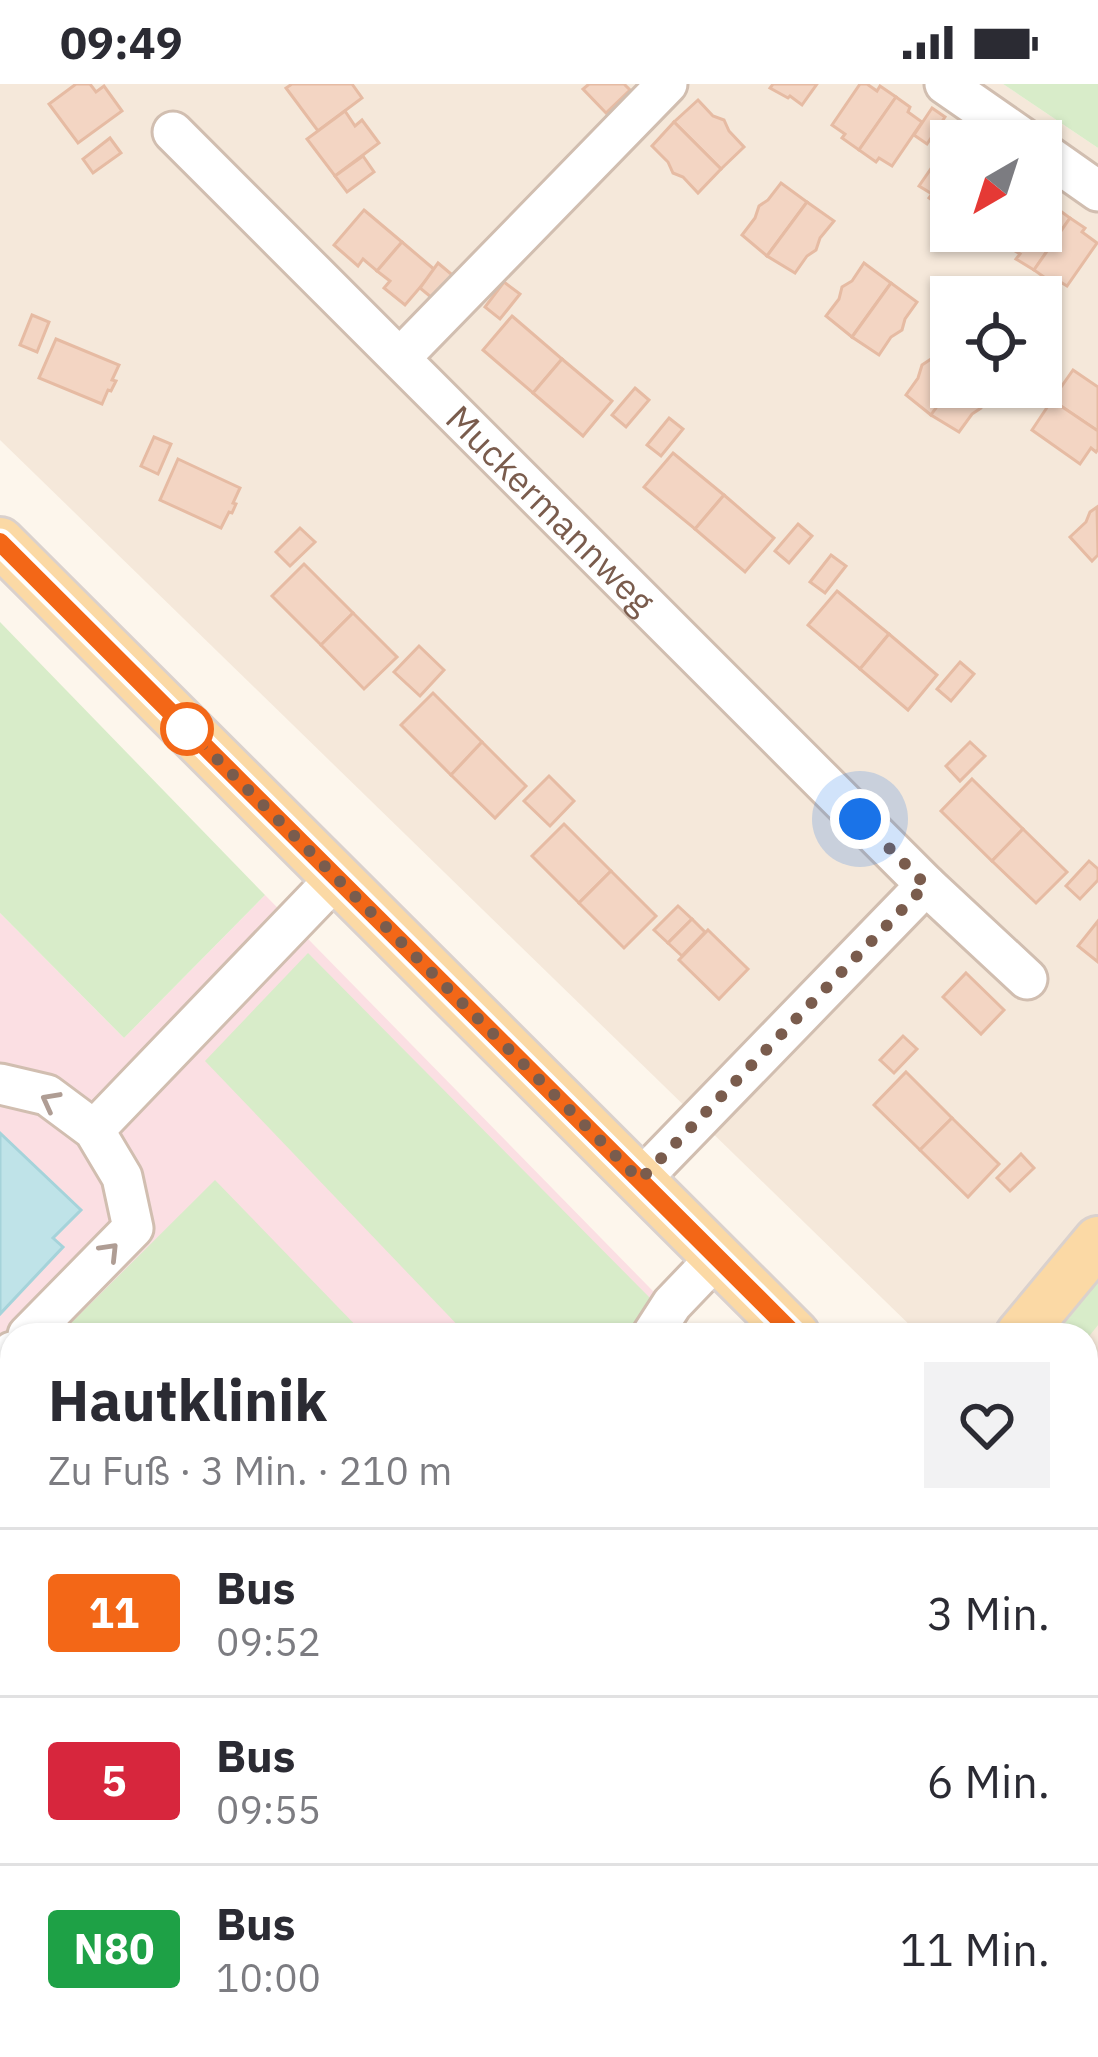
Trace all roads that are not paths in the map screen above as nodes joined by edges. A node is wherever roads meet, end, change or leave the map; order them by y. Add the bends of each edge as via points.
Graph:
1 (667, 84) edge
2 (945, 84) edge
3 (997, 120) edge
4 (173, 132) dead end
5 (1062, 166) edge
6 (1098, 191) edge
7 (400, 358) junction
8 (0, 542) edge
9 (336, 878) junction
10 (926, 885) junction
11 (1027, 979) dead end
12 (0, 1084) edge
13 (94, 1130) junction
14 (640, 1180) junction
15 (1098, 1241) edge
16 (717, 1257) junction
17 (40, 1323) edge
18 (660, 1323) edge
19 (783, 1323) edge
20 (1030, 1323) edge

1 - 7 street
2 - 3 street
4 - 7 street, Muckermannweg
5 - 6 street
7 - 10 street, Muckermannweg
8 - 9 main road
9 - 13 street
9 - 14 main road
10 - 11 street, Muckermannweg
10 - 14 street
13 -> 12 street via 47,1095
17 -> 13 street via 133,1228 122,1177
14 - 16 main road
15 - 20 main road
16 - 18 street
16 - 19 main road

